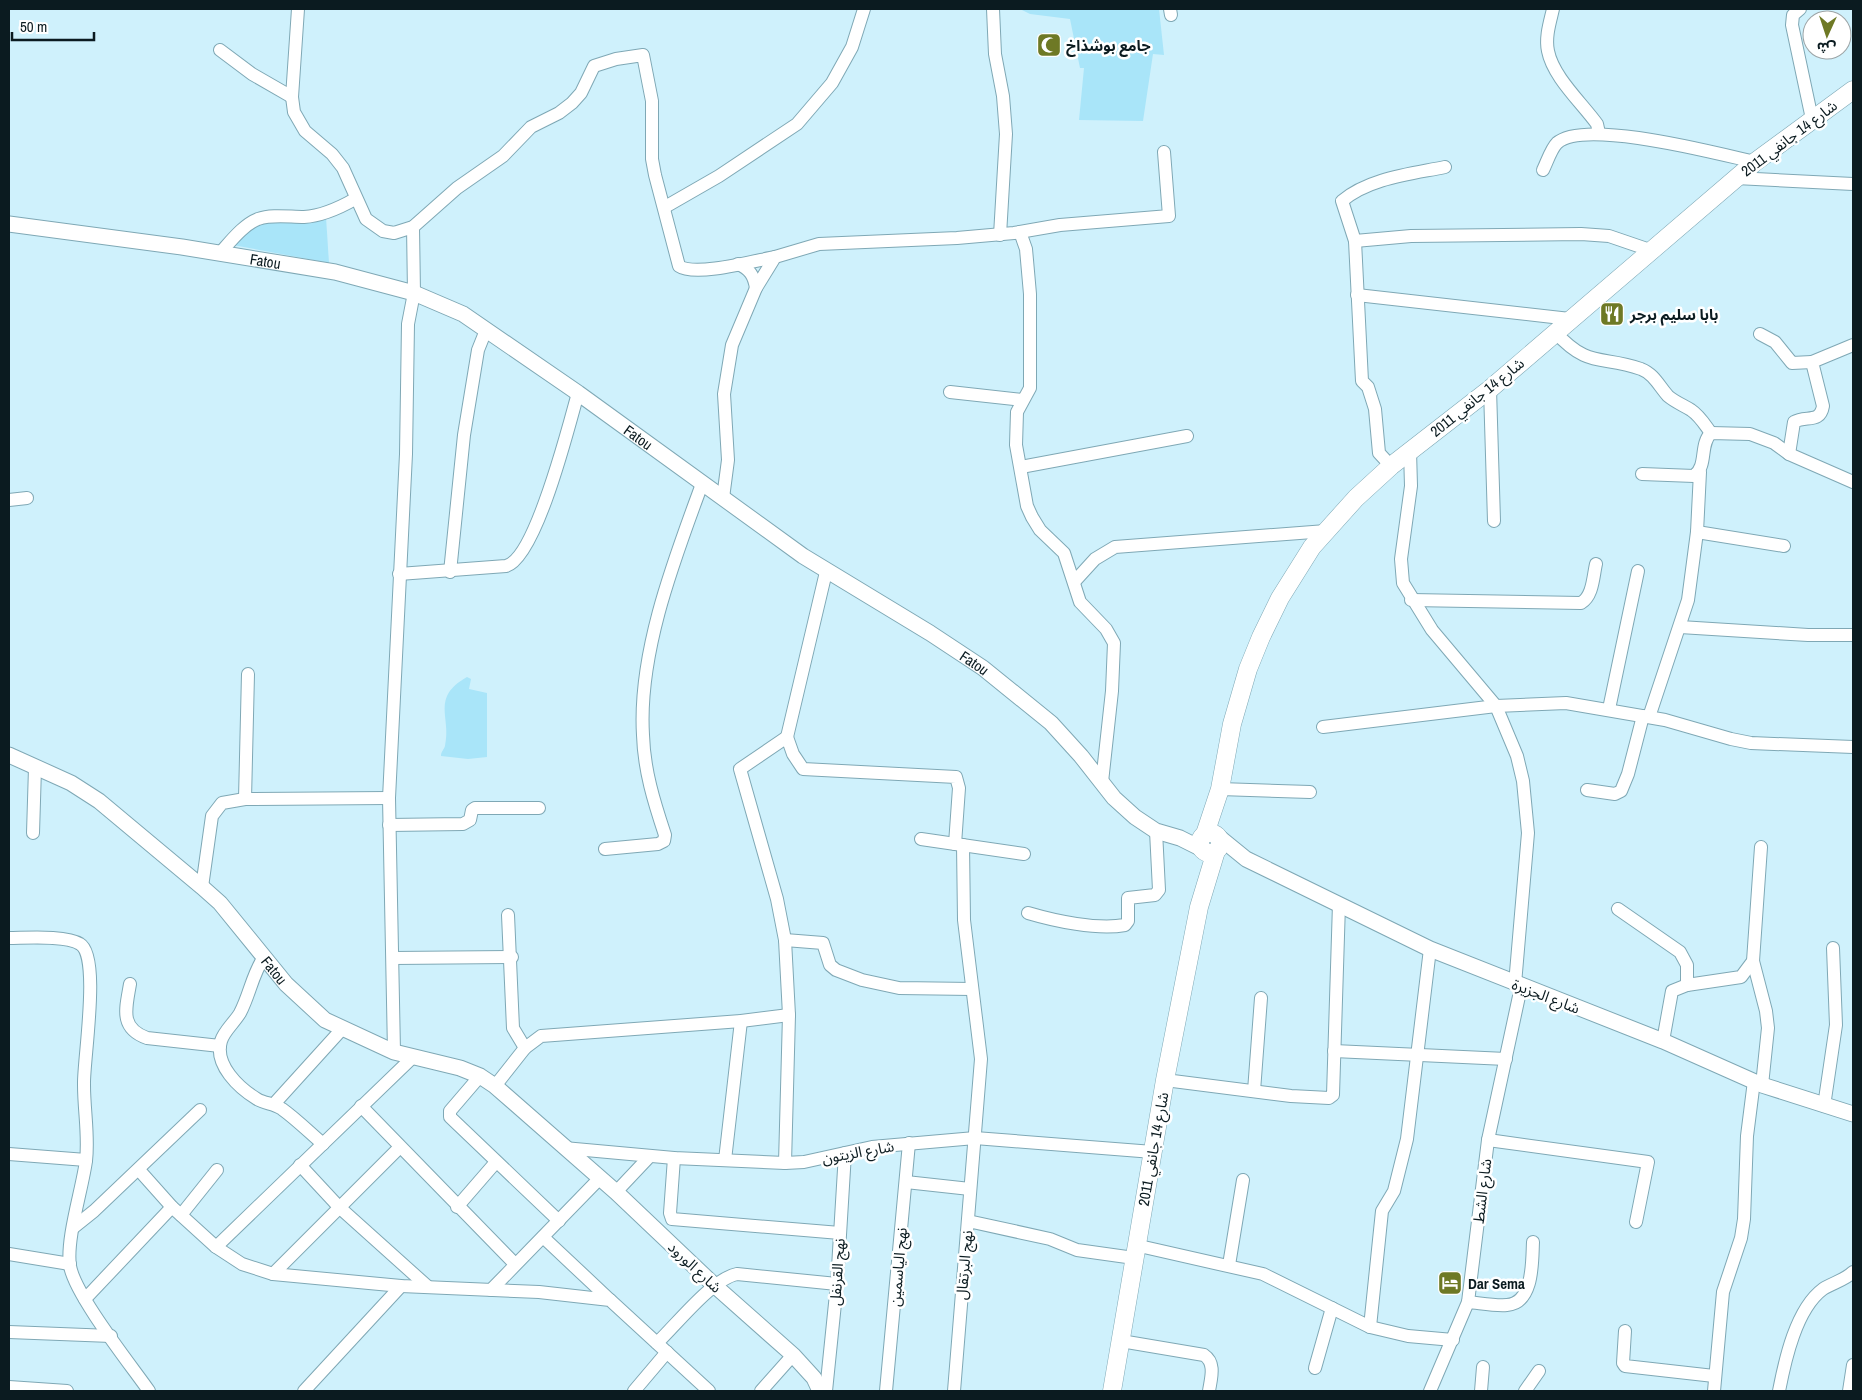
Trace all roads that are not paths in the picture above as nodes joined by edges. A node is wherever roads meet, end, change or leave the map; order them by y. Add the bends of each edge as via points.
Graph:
1 (298, 9) edge
2 (864, 9) edge
3 (993, 9) edge
4 (1553, 9) edge
5 (1800, 9) edge
6 (220, 50) dead end
7 (1853, 90) edge
8 (292, 97) junction
9 (1812, 119) junction
10 (1599, 133) junction
11 (1164, 152) dead end
12 (1754, 162) junction
13 (1445, 167) dead end
14 (1543, 170) dead end
15 (1736, 178) junction
16 (1853, 184) edge
17 (355, 199) junction
18 (665, 207) junction
19 (9, 224) edge
20 (413, 228) junction
21 (1020, 232) junction
22 (1000, 235) junction
23 (1355, 241) junction
24 (1650, 250) junction
25 (220, 252) junction
26 (775, 257) junction
27 (738, 264) junction
28 (756, 288) junction
29 (414, 293) junction
30 (1357, 295) junction
31 (1570, 319) junction
32 (486, 330) junction
33 (1554, 332) junction
34 (1760, 334) dead end
35 (1853, 345) edge
36 (1812, 362) junction
37 (1490, 389) junction
38 (950, 392) dead end
39 (578, 394) junction
40 (1022, 400) junction
41 (1711, 434) junction
42 (1187, 436) dead end
43 (1410, 451) junction
44 (1789, 454) junction
45 (1390, 466) junction
46 (1021, 467) junction
47 (1700, 472) junction
48 (1642, 474) dead end
49 (1853, 482) edge
50 (702, 484) junction
51 (26, 498) dead end
52 (723, 498) junction
53 (9, 500) edge
54 (1494, 521) dead end
55 (1326, 532) junction
56 (1697, 532) junction
57 (1784, 546) dead end
58 (1596, 564) dead end
59 (1638, 571) dead end
60 (450, 572) junction
61 (826, 572) junction
62 (399, 574) junction
63 (1074, 582) junction
64 (1411, 600) junction
65 (1680, 626) junction
66 (1853, 635) edge
67 (248, 674) dead end
68 (1496, 706) junction
69 (1609, 710) junction
70 (1646, 717) junction
71 (1323, 727) dead end
72 (787, 737) junction
73 (1853, 747) edge
74 (9, 755) edge
75 (35, 768) junction
76 (1102, 782) junction
77 (1220, 789) junction
78 (1587, 790) dead end
79 (1310, 792) dead end
80 (389, 798) junction
81 (245, 799) junction
82 (540, 808) dead end
83 (389, 826) junction
84 (1156, 830) junction
85 (33, 833) dead end
86 (921, 839) dead end
87 (1211, 843) junction
88 (959, 845) junction
89 (1761, 847) dead end
90 (605, 849) dead end
91 (1024, 854) dead end
92 (202, 887) junction
93 (1339, 904) junction
94 (1618, 909) dead end
95 (1028, 913) dead end
96 (508, 915) dead end
97 (9, 938) edge
98 (785, 940) junction
99 (1833, 948) dead end
100 (1430, 949) junction
101 (264, 957) junction
102 (512, 957) junction
103 (393, 958) junction
104 (1753, 961) junction
105 (130, 984) dead end
106 (1686, 984) junction
107 (1518, 985) junction
108 (972, 989) junction
109 (1261, 998) dead end
110 (789, 1015) junction
111 (741, 1021) junction
112 (342, 1029) junction
113 (1663, 1041) junction
114 (220, 1046) junction
115 (525, 1048) junction
116 (1334, 1051) junction
117 (394, 1052) junction
118 (1417, 1054) junction
119 (413, 1057) junction
120 (1506, 1059) junction
121 (480, 1076) junction
122 (1165, 1080) junction
123 (1758, 1083) junction
124 (495, 1086) junction
125 (1254, 1091) junction
126 (274, 1104) junction
127 (361, 1106) junction
128 (1824, 1106) junction
129 (200, 1110) dead end
130 (1853, 1114) edge
131 (975, 1138) junction
132 (1488, 1140) junction
133 (909, 1143) junction
134 (323, 1144) junction
135 (400, 1147) junction
136 (564, 1148) junction
137 (1153, 1152) junction
138 (845, 1153) junction
139 (9, 1154) edge
140 (650, 1156) junction
141 (674, 1158) junction
142 (86, 1160) junction
143 (725, 1160) junction
144 (496, 1162) junction
145 (785, 1163) junction
146 (300, 1165) junction
147 (139, 1170) junction
148 (217, 1170) dead end
149 (600, 1178) junction
150 (1243, 1180) dead end
151 (906, 1182) junction
152 (970, 1189) junction
153 (616, 1192) junction
154 (339, 1207) junction
155 (457, 1207) junction
156 (177, 1211) junction
157 (559, 1221) junction
158 (968, 1221) junction
159 (1636, 1222) dead end
160 (74, 1227) junction
161 (840, 1232) junction
162 (543, 1237) junction
163 (1533, 1242) dead end
164 (216, 1247) junction
165 (1134, 1252) junction
166 (9, 1254) edge
167 (70, 1264) junction
168 (515, 1264) junction
169 (1229, 1265) junction
170 (273, 1274) junction
171 (1852, 1275) edge
172 (837, 1284) junction
173 (714, 1285) junction
174 (402, 1286) junction
175 (427, 1286) junction
176 (491, 1290) junction
177 (85, 1299) junction
178 (610, 1300) junction
179 (1468, 1302) junction
180 (1332, 1308) junction
181 (1370, 1327) junction
182 (1625, 1330) dead end
183 (9, 1332) edge
184 (111, 1336) junction
185 (1453, 1340) junction
186 (657, 1342) junction
187 (1121, 1342) junction
188 (667, 1352) junction
189 (793, 1355) junction
190 (1853, 1365) edge
191 (1483, 1367) dead end
192 (1315, 1368) dead end
193 (1539, 1372) dead end
194 (1714, 1376) junction
195 (9, 1387) edge
196 (67, 1391) edge
197 (149, 1391) edge
198 (304, 1391) edge
199 (634, 1391) edge
200 (709, 1391) edge
201 (761, 1391) edge
202 (820, 1391) edge
203 (826, 1391) edge
204 (886, 1391) edge
205 (954, 1391) edge
206 (1112, 1391) edge
207 (1209, 1391) edge
208 (1430, 1391) edge
209 (1481, 1391) edge
210 (1525, 1391) edge
211 (1714, 1391) edge
212 (1779, 1391) edge
213 (1848, 1391) edge

1 - 8 street
2 - 18 street via 852,47 832,83 797,124
3 - 22 street via 995,54 1006,134
4 - 10 street via 1548,50 1554,68 1597,124
5 - 9 street via 1793,15 1792,25
6 - 8 street via 252,74
7 - 9 main road, شارع 14 جانفي 2011
8 - 17 street via 294,112 304,131 332,154 343,168
9 - 12 main road, شارع 14 جانفي 2011
10 - 12 street via 1670,142
10 - 14 street via 1569,137 1557,143
11 - 21 street via 1169,216 1060,225
12 - 15 main road, شارع 14 جانفي 2011
13 - 23 street via 1356,190 1342,202
15 - 16 street
15 - 24 main road, شارع 14 جانفي 2011
17 - 20 street via 366,219 383,231 394,233
17 - 25 street via 307,217 257,220
18 - 20 street via 652,159 652,101 643,55 594,66 581,93 572,103 531,127 503,156 456,188
18 - 27 street via 679,266 691,271
19 - 25 street, Fatou
20 - 29 street
21 - 22 street
21 - 40 street via 1026,249 1030,294 1030,388
22 - 26 street via 911,242 819,244
23 - 24 street via 1411,236 1581,234 1608,236
23 - 30 street
24 - 31 main road, شارع 14 جانفي 2011
25 - 29 street, Fatou via 335,272
26 - 27 street
26 - 28 street
27 - 28 street via 749,270
28 - 52 street via 732,345 724,394 728,460
29 - 32 street, Fatou via 454,310
29 - 62 street via 408,324
30 - 31 street
30 - 45 street via 1362,381 1368,387 1375,409 1379,453
31 - 33 main road, شارع 14 جانفي 2011
32 - 39 street, Fatou
32 - 60 street via 478,350 464,435
33 - 37 main road, شارع 14 جانفي 2011
33 - 41 street via 1568,347 1586,357 1648,372 1667,395 1698,416
34 - 36 street via 1776,342 1792,363
35 - 36 street
36 - 44 street via 1822,413 1817,418 1794,422
37 - 43 main road, شارع 14 جانفي 2011
37 - 54 street
38 - 40 street
39 - 50 street, Fatou
39 - 60 street via 540,520 516,561 506,566
40 - 46 street via 1016,425
41 - 44 street via 1750,434 1774,443
41 - 47 street via 1706,438
42 - 46 street
43 - 45 main road, شارع 14 جانفي 2011
43 - 64 street, شارع الشط via 1411,486 1401,574
44 - 49 street
45 - 55 main road, شارع 14 جانفي 2011
46 - 63 street via 1032,518 1064,553
47 - 48 street via 1686,478
47 - 56 street
50 - 52 street, Fatou
50 - 90 street via 661,607 643,704 642,735 647,771 664,841
51 - 53 street
52 - 61 street, Fatou
55 - 63 street via 1115,547 1095,558
55 - 77 main road, شارع 14 جانفي 2011 via 1300,564 1260,637 1238,701
56 - 57 street
56 - 65 street via 1688,600
58 - 64 street via 1590,593 1581,603
59 - 69 street
60 - 62 street
61 - 72 street
61 - 76 street, Fatou via 983,668 1051,724
62 - 80 street
63 - 76 street via 1085,609 1106,629 1114,643
64 - 68 street, شارع الشط
65 - 66 street
65 - 70 street
67 - 81 street
68 - 69 street via 1566,703
68 - 71 street
68 - 107 street, شارع الشط via 1516,756 1528,824
69 - 70 street
70 - 73 street via 1751,743
70 - 78 street via 1621,791 1615,794
72 - 88 street, نهج البرتقال via 803,769 956,777 959,788
72 - 98 street via 740,769 778,899
74 - 75 street, Fatou
75 - 85 street
75 - 92 street, Fatou via 71,783 99,801
76 - 84 street, Fatou via 1125,808
77 - 79 street
77 - 87 main road, شارع 14 جانفي 2011
80 - 81 street
80 - 83 street
81 - 92 street via 222,803 215,809
82 - 83 street via 476,808 472,810 470,820 463,824
83 - 103 street
84 - 87 street, Fatou
84 - 95 street via 1159,890 1155,894 1128,898 1128,921 1125,925 1076,924
86 - 88 street
87 - 93 street, شارع الجزيرة
87 - 122 main road, شارع 14 جانفي 2011
88 - 91 street
88 - 108 street, نهج البرتقال
89 - 104 street
92 - 101 street, Fatou via 220,903
93 - 100 street, شارع الجزيرة
93 - 116 street
94 - 106 street via 1680,952 1686,965
96 - 102 street
97 - 142 street via 70,941 81,944 86,951 90,994 84,1083
98 - 108 street via 823,943 830,965 862,980 899,988
98 - 110 street
99 - 128 street via 1836,1018
100 - 107 street, شارع الجزيرة
100 - 118 street
101 - 112 street, Fatou via 308,1005
101 - 114 street via 255,971 241,1011
102 - 103 street
102 - 115 street via 513,1028
103 - 117 street
104 - 106 street via 1740,977
104 - 123 street via 1768,1028
105 - 114 street via 126,1006 130,1029 147,1038
106 - 113 street via 1672,991
107 - 113 street, شارع الجزيرة
107 - 120 street, شارع الشط
108 - 131 street, نهج البرتقال via 981,1059
109 - 125 street
110 - 111 street
110 - 145 street
111 - 115 street via 556,1033 541,1036
111 - 143 street
112 - 117 street, Fatou
112 - 126 street
113 - 123 street, شارع الجزيرة
114 - 126 street via 222,1063 229,1074 259,1100
115 - 124 street
116 - 118 street
116 - 125 street via 1334,1092 1330,1098
117 - 119 street, Fatou
118 - 120 street
118 - 181 street via 1407,1139 1394,1191 1382,1211
119 - 121 street, Fatou
119 - 127 street
120 - 132 street, شارع الشط
121 - 124 street, Fatou
121 - 144 street via 449,1115
122 - 125 street
122 - 137 main road, شارع 14 جانفي 2011
123 - 128 street, شارع الجزيرة
123 - 194 street via 1747,1136 1741,1238 1723,1292
124 - 136 street, Fatou
126 - 134 street
127 - 134 street
127 - 135 street
128 - 130 street, شارع الجزيرة
129 - 147 street
131 - 133 street, شارع الزيتون
131 - 137 street, شارع الزيتون
131 - 152 street, نهج البرتقال
132 - 159 street via 1648,1162
132 - 179 street, شارع الشط
133 - 138 street, شارع الزيتون
133 - 151 street, نهج الياسمين
134 - 146 street
135 - 154 street
135 - 155 street
136 - 140 street, شارع الزيتون
136 - 149 street, شارع الورود
137 - 165 main road, شارع 14 جانفي 2011
138 - 145 street, شارع الزيتون
138 - 161 street, نهج القرنفل
139 - 142 street
140 - 141 street, شارع الزيتون
140 - 153 street
141 - 143 street, شارع الزيتون
141 - 161 street via 672,1219
142 - 160 street
143 - 145 street, شارع الزيتون
144 - 155 street
144 - 157 street
146 - 154 street
146 - 164 street
147 - 156 street
147 - 160 street
148 - 156 street
149 - 153 street, شارع الورود
149 - 157 street
150 - 169 street
151 - 152 street
151 - 204 street, نهج الياسمين
152 - 158 street, نهج البرتقال
153 - 173 street, شارع الورود
154 - 170 street
154 - 175 street
155 - 168 street
156 - 164 street
156 - 177 street
157 - 162 street
158 - 165 street via 1050,1239 1078,1250
158 - 205 street, نهج البرتقال
160 - 167 street
161 - 172 street, نهج القرنفل
162 - 168 street
162 - 178 street
163 - 179 street via 1530,1279 1516,1302 1508,1306
164 - 170 street via 242,1264
165 - 169 street
165 - 187 main road, شارع 14 جانفي 2011
166 - 167 street
167 - 177 street
168 - 176 street
169 - 180 street via 1272,1277
170 - 174 street
171 - 212 street via 1823,1289 1813,1300 1794,1336
172 - 173 street via 737,1274 726,1276
172 - 203 street, نهج القرنفل
173 - 186 street
173 - 189 street, شارع الورود
174 - 175 street
174 - 198 street
175 - 176 street
176 - 178 street
177 - 184 street
178 - 186 street
179 - 185 street, شارع الشط
180 - 181 street
180 - 192 street
181 - 185 street via 1408,1336
182 - 194 street via 1624,1366
183 - 184 street
184 - 197 street
185 - 208 street, شارع الشط
186 - 188 street
187 - 206 main road, شارع 14 جانفي 2011
187 - 207 street via 1204,1355 1212,1366
188 - 199 street
188 - 200 street
189 - 201 street
189 - 202 street, شارع الورود via 808,1370
190 - 213 street
191 - 209 street
193 - 210 street
194 - 211 street
195 - 196 street

